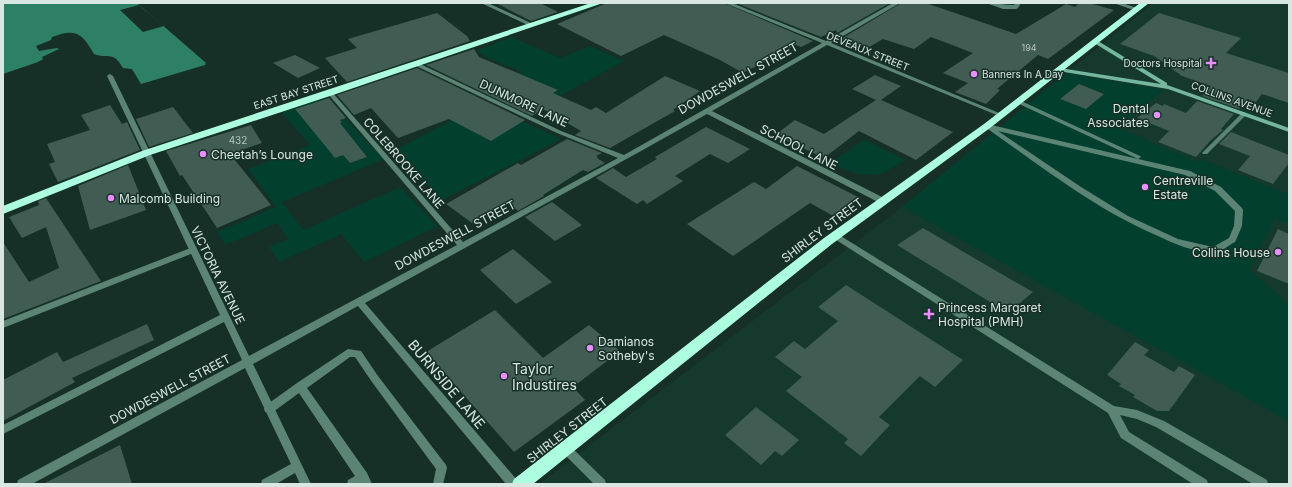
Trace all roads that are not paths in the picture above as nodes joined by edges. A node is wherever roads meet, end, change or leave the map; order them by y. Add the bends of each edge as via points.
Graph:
1 (484, 3) edge
2 (599, 3) edge
3 (728, 3) edge
4 (897, 3) edge
5 (989, 3) edge
6 (1018, 3) edge
7 (1116, 3) edge
8 (1145, 3) edge
9 (1137, 9) junction
10 (532, 26) junction
11 (1096, 42) junction
12 (827, 44) junction
13 (416, 64) junction
14 (1060, 70) junction
15 (110, 76) dead end
16 (1169, 87) junction
17 (330, 93) junction
18 (1019, 102) junction
19 (706, 111) junction
20 (1244, 114) junction
21 (1001, 115) junction
22 (987, 126) junction
23 (1289, 130) edge
24 (146, 153) junction
25 (1205, 153) dead end
26 (624, 158) junction
27 (1152, 164) junction
28 (883, 201) junction
29 (3, 210) edge
30 (836, 236) junction
31 (462, 246) junction
32 (193, 250) junction
33 (359, 302) junction
34 (225, 317) junction
35 (3, 325) edge
36 (246, 363) junction
37 (300, 386) junction
38 (269, 409) junction
39 (1112, 410) junction
40 (3, 430) edge
41 (565, 448) junction
42 (297, 466) junction
43 (365, 481) edge
44 (22, 484) edge
45 (266, 484) edge
46 (306, 484) edge
47 (352, 484) edge
48 (438, 484) edge
49 (513, 484) edge
50 (520, 484) edge
51 (600, 484) edge
52 (1203, 484) edge
53 (1262, 484) edge

1 - 10 street
2 - 10 highway, EAST BAY STREET
3 - 12 street, DEVEAUX STREET
4 - 12 street, DOWDESWELL STREET
5 - 6 street via 1011,8 1016,7
7 - 9 street
8 - 9 highway, SHIRLEY STREET
9 - 11 highway, SHIRLEY STREET
10 - 13 highway, EAST BAY STREET
11 - 14 highway, SHIRLEY STREET
11 - 16 street, COLLINS AVENUE
12 - 19 street, DOWDESWELL STREET
12 - 21 street, DEVEAUX STREET
13 - 17 highway, EAST BAY STREET
13 - 26 street, DUNMORE LANE via 560,132
14 - 16 street, COLLINS AVENUE
14 - 18 highway, SHIRLEY STREET
15 - 24 street, VICTORIA AVENUE
16 - 20 street, COLLINS AVENUE
17 - 24 highway, EAST BAY STREET
17 - 31 street, COLEBROOKE LANE
18 - 21 highway, SHIRLEY STREET
18 - 27 street
19 - 26 street, DOWDESWELL STREET
19 - 28 street, SCHOOL LANE
20 - 23 street, COLLINS AVENUE
20 - 25 street
21 - 22 highway, SHIRLEY STREET
22 - 27 street
22 - 27 street via 1133,222 1177,242 1214,250 1232,240 1238,226 1240,210 1218,189 1187,173
22 - 28 highway, SHIRLEY STREET
24 - 29 highway, EAST BAY STREET
24 - 32 street, VICTORIA AVENUE
26 - 31 street, DOWDESWELL STREET
28 - 30 highway, SHIRLEY STREET
30 - 39 street
30 - 41 highway, SHIRLEY STREET
31 - 33 street, DOWDESWELL STREET
32 - 34 street, VICTORIA AVENUE
32 - 35 street
33 - 36 street, DOWDESWELL STREET
33 - 49 street, BURNSIDE LANE
34 - 36 street, VICTORIA AVENUE
34 - 40 street
36 - 38 street, VICTORIA AVENUE
36 - 44 street, DOWDESWELL STREET
37 - 38 street
37 - 43 street
37 - 48 street via 348,353 358,354 442,468
38 - 42 street, VICTORIA AVENUE
39 - 52 street via 1125,435
39 - 53 street via 1144,416
41 - 50 highway, SHIRLEY STREET
41 - 51 street
42 - 45 street
42 - 46 street, VICTORIA AVENUE
43 - 47 street

